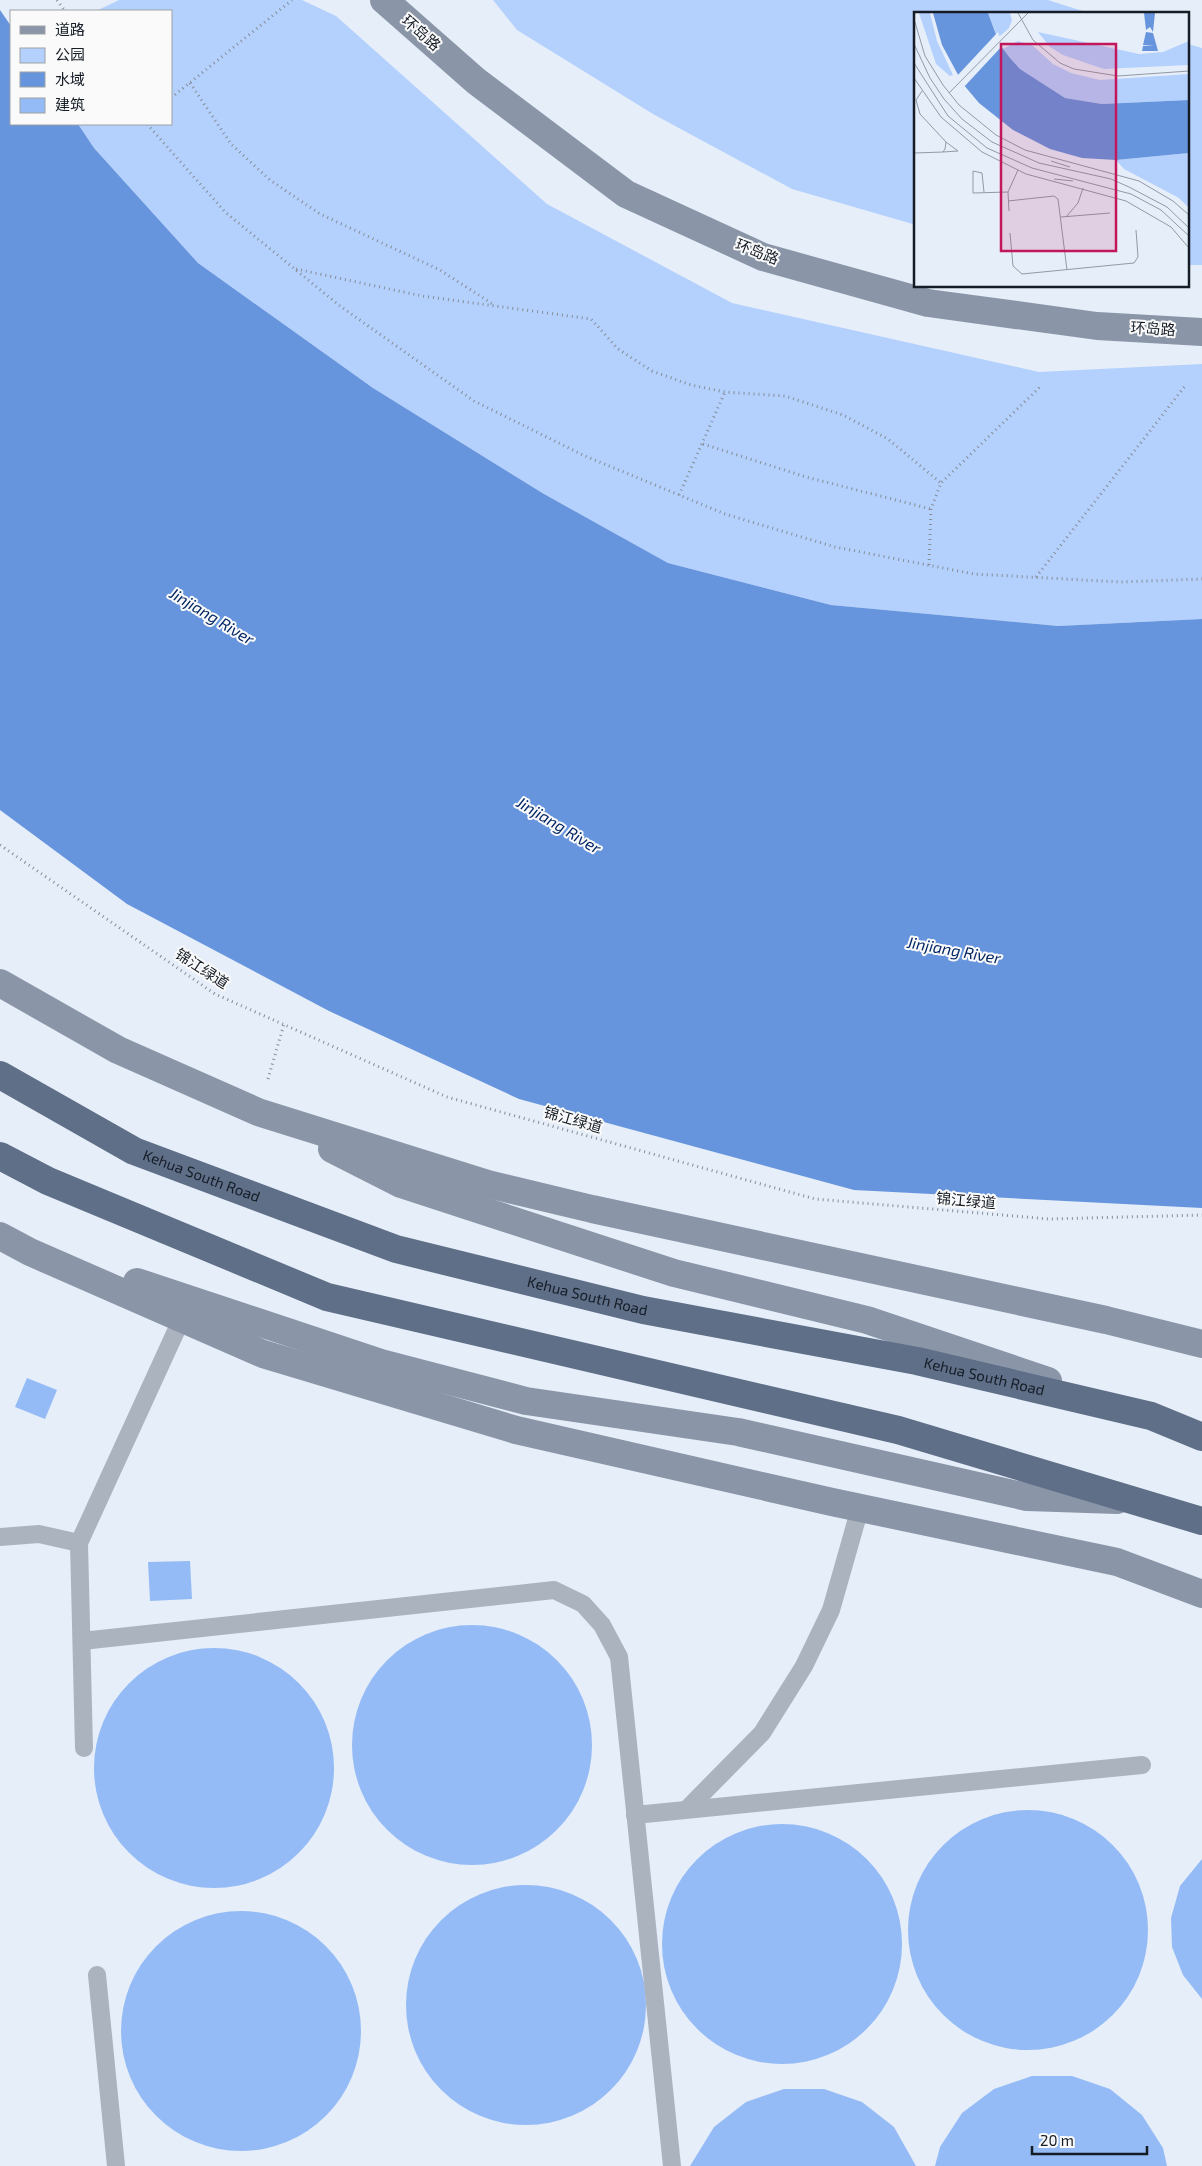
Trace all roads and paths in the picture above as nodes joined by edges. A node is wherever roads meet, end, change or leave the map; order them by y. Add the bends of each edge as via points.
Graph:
1 (292, 0) edge
2 (384, 0) edge
3 (190, 83) junction
4 (172, 97) edge
5 (148, 125) edge
6 (294, 268) junction
7 (496, 307) junction
8 (1202, 332) edge
9 (1042, 385) dead end
10 (1185, 386) dead end
11 (725, 392) junction
12 (702, 444) junction
13 (941, 483) junction
14 (679, 495) junction
15 (931, 509) junction
16 (929, 565) junction
17 (1036, 577) junction
18 (1202, 579) edge
19 (0, 845) edge
20 (0, 983) edge
21 (284, 1024) junction
22 (0, 1075) edge
23 (258, 1112) junction
24 (0, 1156) edge
25 (1202, 1215) edge
26 (0, 1236) edge
27 (30, 1252) junction
28 (182, 1318) junction
29 (1202, 1344) edge
30 (1151, 1416) junction
31 (1202, 1437) edge
32 (1136, 1500) junction
33 (860, 1508) junction
34 (1202, 1521) edge
35 (0, 1537) edge
36 (79, 1543) junction
37 (1202, 1594) edge
38 (82, 1641) junction
39 (84, 1748) dead end
40 (1142, 1765) dead end
41 (687, 1809) junction
42 (635, 1814) junction
43 (97, 1975) dead end
44 (116, 2166) edge
45 (672, 2166) edge

1 - 3 path
2 - 8 main road, 环岛路 via 476,81 626,194 763,257 928,304 1097,326
3 - 4 path
3 - 7 path via 231,144 270,180 320,214 440,270
5 - 6 path via 225,212
6 - 7 path via 422,296
6 - 14 path via 340,306 474,400 585,456
7 - 11 path via 591,319 618,349 652,371
9 - 13 path
10 - 17 path
11 - 12 path
11 - 13 path via 785,396 843,414 888,440
12 - 14 path
12 - 15 path via 806,477
13 - 15 path
14 - 16 path via 725,514 834,547
15 - 16 path
16 - 17 path via 974,574
17 - 18 path via 1120,582
19 - 21 path, 锦江绿道 via 215,994
20 - 23 main road via 118,1050
21 - 23 path
21 - 25 path, 锦江绿道 via 447,1097 815,1199 1049,1219
22 - 30 highway, Kehua South Road via 134,1151 396,1249 643,1310 917,1361
23 - 29 main road via 498,1186
23 - 30 main road via 402,1184 674,1273 867,1320
24 - 32 highway via 48,1181 327,1297 898,1430
26 - 27 main road
27 - 28 main road
27 - 32 main road via 142,1283 381,1363 526,1402 738,1432 1027,1497
28 - 33 main road via 263,1354 516,1430
28 - 36 lane
30 - 31 highway, Kehua South Road
32 - 34 highway
33 - 37 main road via 1117,1562
33 - 41 lane via 831,1610 804,1666 762,1733
35 - 36 lane via 39,1534
36 - 38 lane
38 - 39 lane
38 - 42 lane via 554,1590 583,1604 602,1625 618,1658
40 - 41 lane
41 - 42 lane
42 - 45 lane
43 - 44 lane

